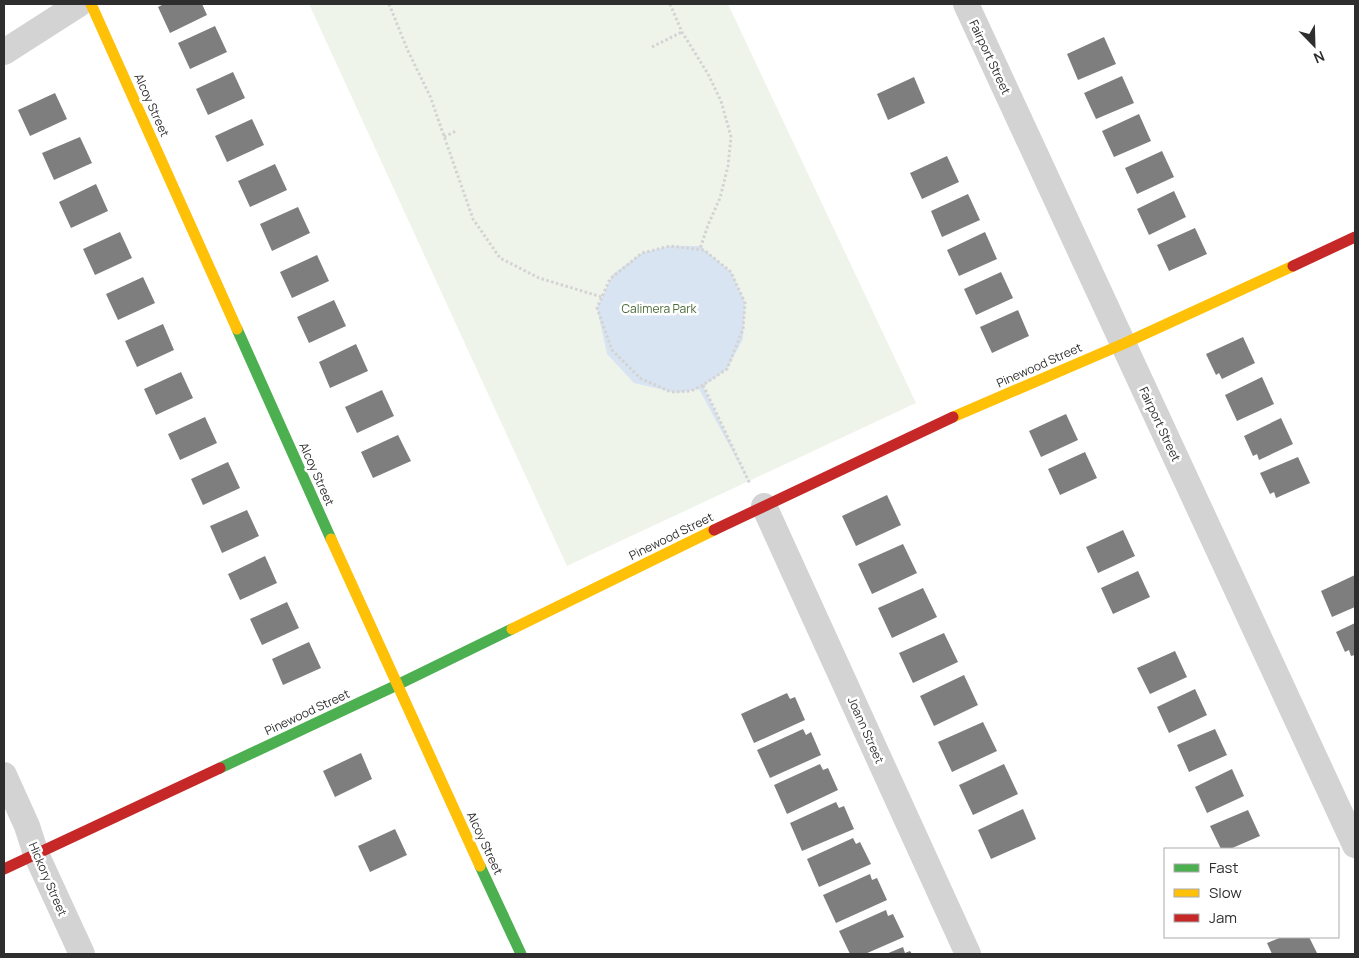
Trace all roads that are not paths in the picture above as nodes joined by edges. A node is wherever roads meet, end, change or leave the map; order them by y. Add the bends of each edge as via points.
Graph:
1 (79, 4) edge
2 (91, 4) edge
3 (966, 4) edge
4 (4, 52) edge
5 (1355, 236) edge
6 (1123, 344) junction
7 (758, 496) junction
8 (397, 685) junction
9 (4, 775) edge
10 (1355, 845) edge
11 (36, 854) junction
12 (4, 869) edge
13 (82, 954) edge
14 (521, 954) edge
15 (968, 954) edge

1 - 4 street
2 - 8 street, Alcoy Street
3 - 6 street, Fairport Street
5 - 6 street, Pinewood Street
6 - 7 street, Pinewood Street
6 - 10 street, Fairport Street
7 - 8 street, Pinewood Street
7 - 15 street, Joann Street
8 - 11 street, Pinewood Street
8 - 14 street, Alcoy Street
9 - 11 street, Hickory Street
11 - 12 street, Pinewood Street
11 - 13 street, Hickory Street

